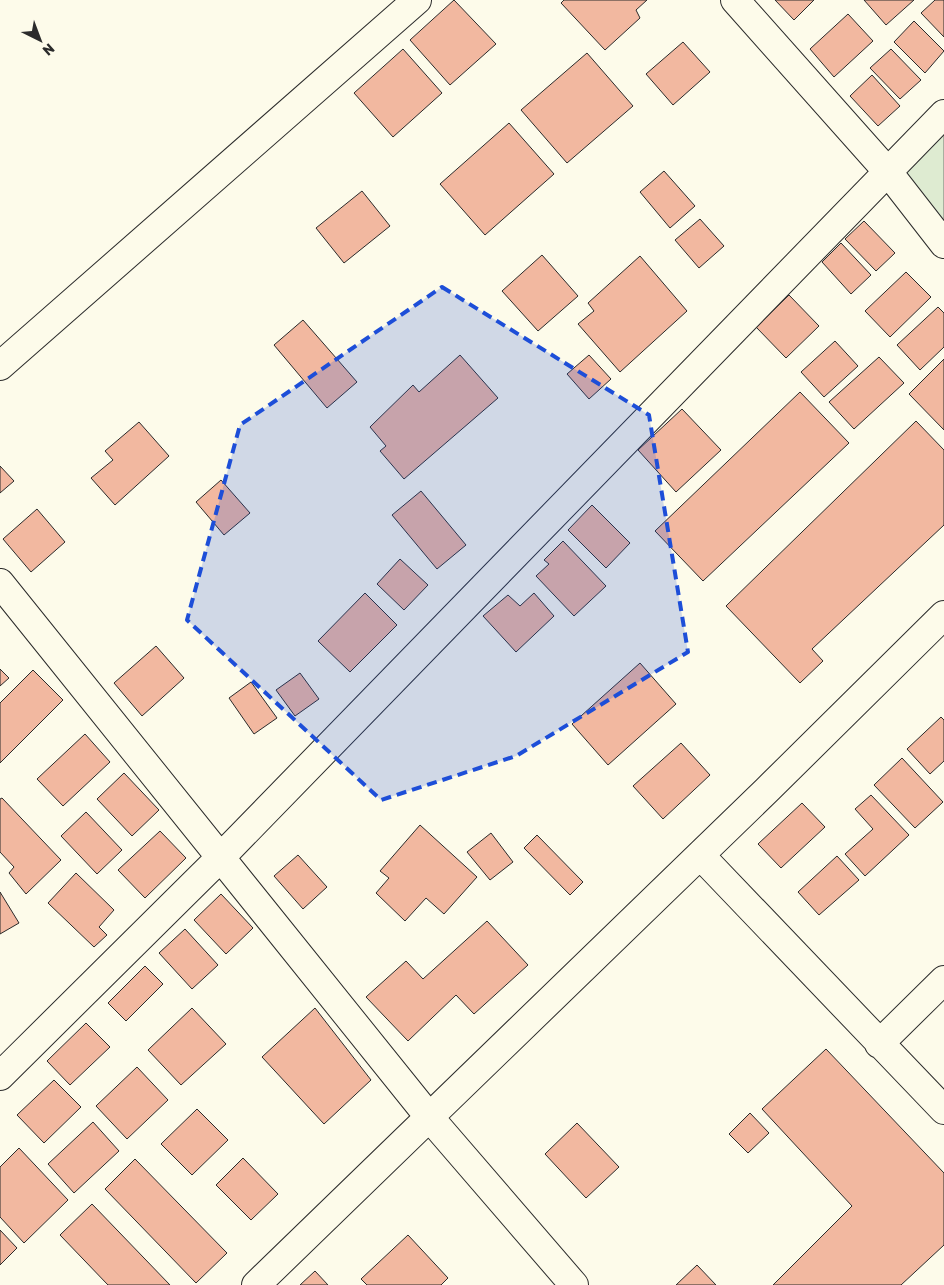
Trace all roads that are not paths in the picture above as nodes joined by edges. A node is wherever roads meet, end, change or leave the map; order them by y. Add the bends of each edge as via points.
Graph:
1 (417, 0) edge
2 (735, 0) edge
3 (944, 114) edge
4 (888, 172) junction
5 (944, 244) edge
6 (0, 366) edge
7 (0, 583) edge
8 (944, 615) edge
9 (700, 855) junction
10 (220, 858) junction
11 (944, 980) edge
12 (878, 1044) junction
13 (0, 1076) edge
14 (944, 1110) edge
15 (430, 1118) junction
16 (256, 1285) edge
17 (574, 1285) edge

1 - 6 street
2 - 4 street
3 - 4 street
4 - 5 street
4 - 10 street
7 - 10 street
8 - 9 street
9 - 12 street
9 - 15 street
10 - 13 street
10 - 15 street
11 - 12 street
12 - 14 street
15 - 16 street
15 - 17 street

